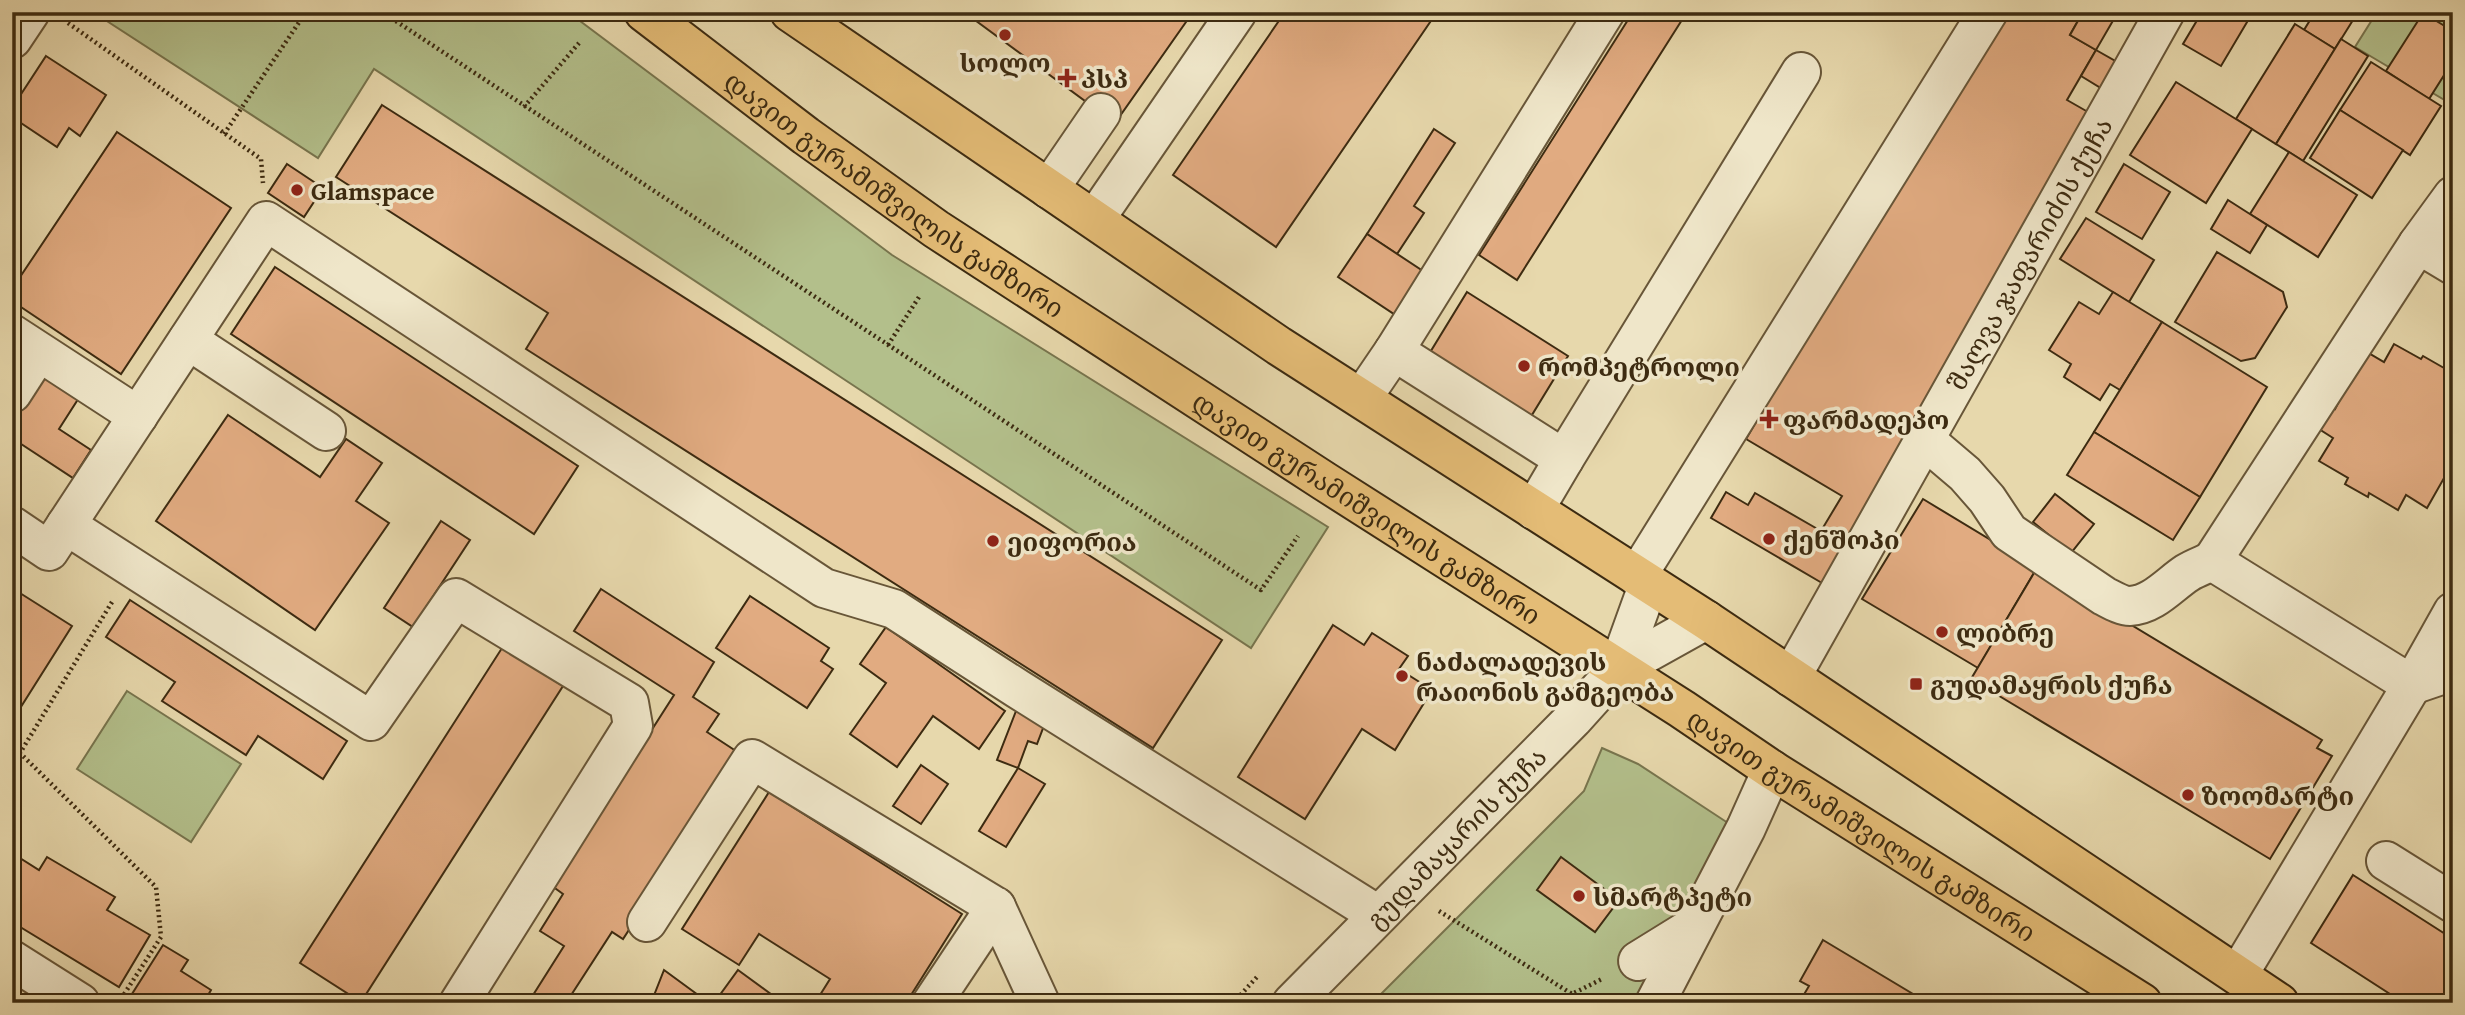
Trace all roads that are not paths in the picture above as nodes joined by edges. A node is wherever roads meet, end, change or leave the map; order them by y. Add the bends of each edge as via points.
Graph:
1 (644, 12) edge
2 (1237, 12) edge
3 (1605, 12) edge
4 (1988, 12) edge
5 (2165, 12) edge
6 (800, 15) edge
7 (47, 16) edge
8 (12, 38) edge
9 (1801, 72) dead end
10 (1101, 113) dead end
11 (1049, 189) junction
12 (2453, 195) edge
13 (1095, 219) junction
14 (2418, 244) junction
15 (2453, 265) edge
16 (188, 340) junction
17 (1394, 351) junction
18 (19, 363) edge
19 (1362, 398) junction
20 (138, 416) junction
21 (326, 430) dead end
22 (1926, 440) junction
23 (1564, 458) junction
24 (1534, 510) junction
25 (66, 525) junction
26 (12, 526) edge
27 (2213, 561) junction
28 (1643, 580) junction
29 (2453, 612) edge
30 (1706, 620) junction
31 (1618, 669) junction
32 (2453, 671) edge
33 (1791, 677) junction
34 (2412, 685) junction
35 (1773, 770) junction
36 (2386, 861) dead end
37 (2453, 903) edge
38 (996, 907) junction
39 (1378, 915) junction
40 (647, 922) dead end
41 (1693, 927) junction
42 (12, 960) edge
43 (1637, 961) dead end
44 (2238, 975) junction
45 (80, 1003) edge
46 (459, 1003) edge
47 (932, 1003) edge
48 (1040, 1003) edge
49 (1292, 1003) edge
50 (1655, 1003) edge
51 (2142, 1003) edge
52 (2279, 1003) edge

1 - 31 main road, დავით გურამიშვილის გამზირი via 936,229
2 - 13 street
3 - 17 street
4 - 28 street
5 - 22 street, შალვა ჯაფარიძის ქუჩა
6 - 11 main road
7 - 8 street
9 - 23 street
10 - 11 street
11 - 13 main road
12 - 14 street
13 - 19 main road
14 - 15 street
14 - 27 street
16 - 20 street
16 - 21 street
16 - 39 street via 266,220 824,588 894,609
17 - 19 street
17 - 23 street
18 - 20 street
19 - 24 main road
20 - 25 street
22 - 27 street via 1965,474 2009,532 2119,603 2131,606 2149,600 2188,572
22 - 33 street, შალვა ჯაფარიძის ქუჩა
23 - 24 street
24 - 28 main road
25 - 26 street via 49,551
25 - 46 street via 371,721 456,598 629,704 633,726
27 - 34 street
28 - 30 main road
28 - 31 street
29 - 34 street
30 - 31 street
30 - 33 main road
31 - 35 main road, დავით გურამიშვილის გამზირი
31 - 39 street, გუდამაყარის ქუჩა
32 - 34 street
33 - 44 main road
34 - 44 street
35 - 41 street
35 - 51 main road, დავით გურამიშვილის გამზირი
36 - 37 street
38 - 40 street via 752,759
38 - 47 street
38 - 48 street
39 - 49 street, გუდამაყარის ქუჩა
41 - 43 street
41 - 50 street
42 - 45 street
44 - 52 main road

